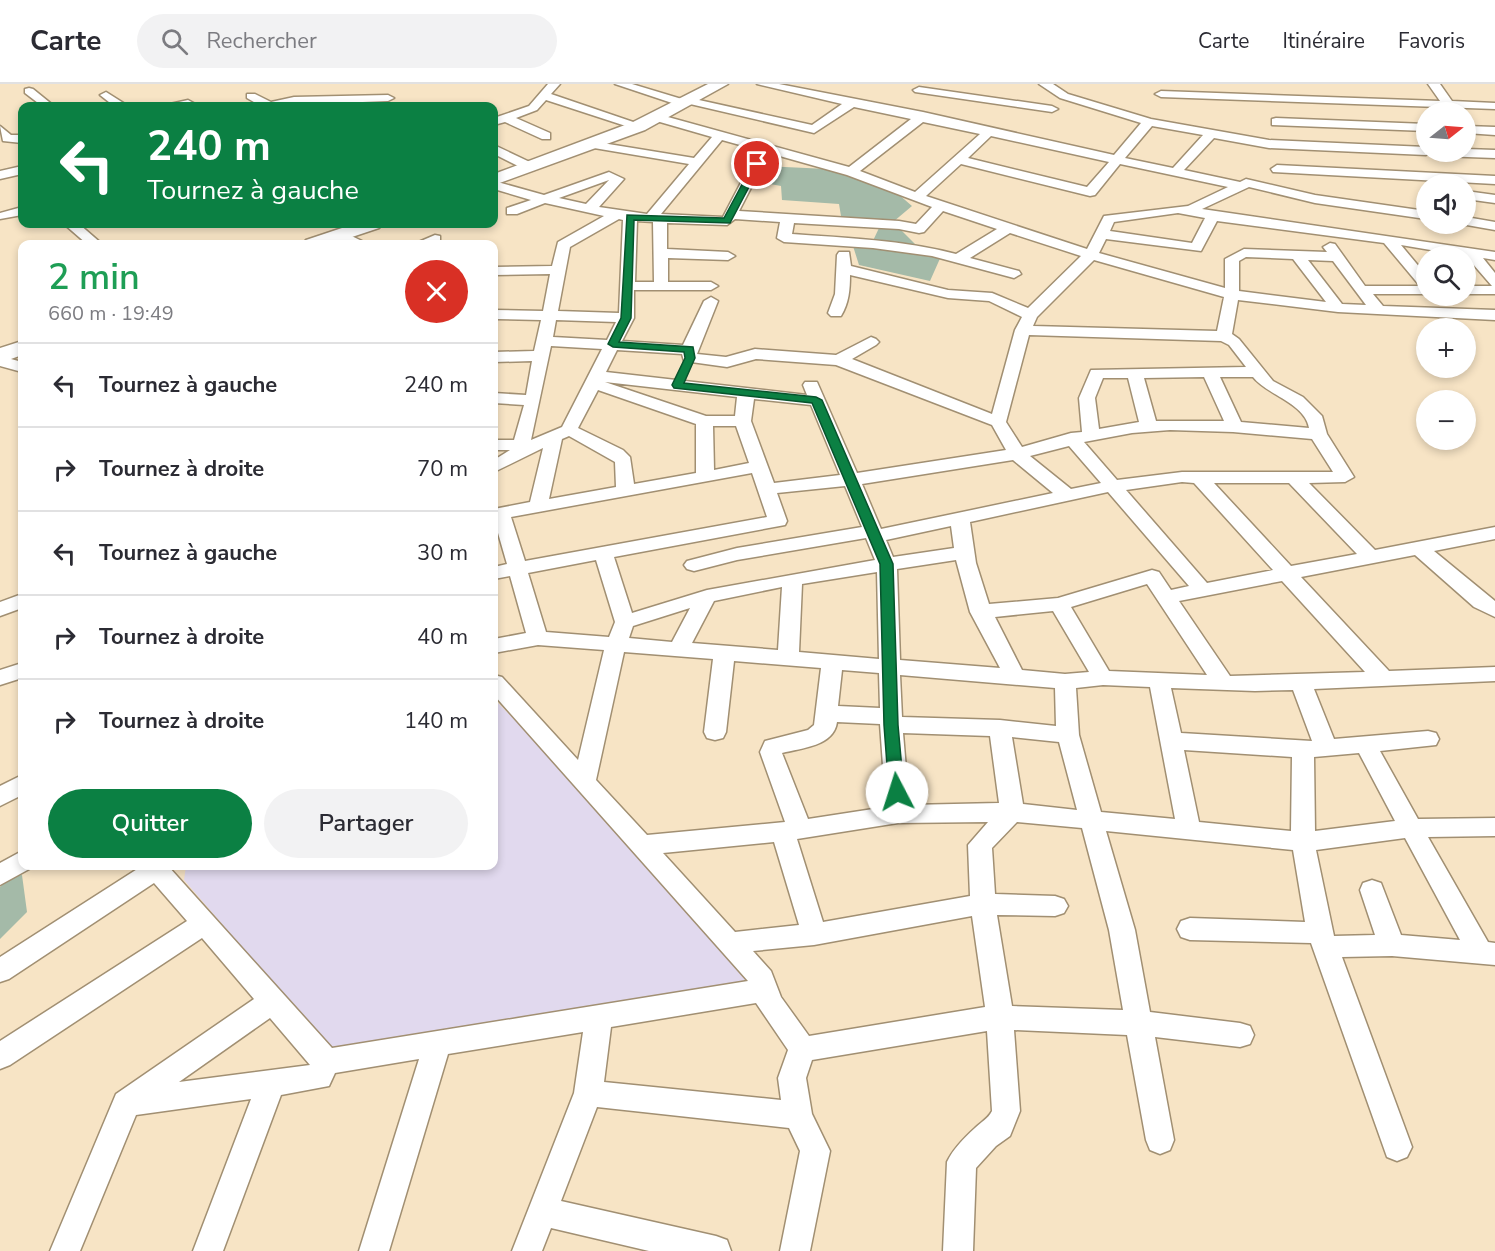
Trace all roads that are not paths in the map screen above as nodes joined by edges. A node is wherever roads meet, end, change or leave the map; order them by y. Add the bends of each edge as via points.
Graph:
1 (378, 84) edge
2 (554, 84) edge
3 (621, 84) edge
4 (720, 84) edge
5 (764, 84) edge
6 (1045, 84) edge
7 (1220, 84) edge
8 (1434, 84) edge
9 (779, 85) edge
10 (29, 91) dead end
11 (106, 95) dead end
12 (251, 96) dead end
13 (544, 96) junction
14 (1064, 96) junction
15 (1233, 96) junction
16 (912, 98) edge
17 (985, 100) junction
18 (44, 102) edge
19 (116, 102) edge
20 (262, 102) edge
21 (286, 102) edge
22 (853, 102) junction
23 (1446, 102) edge
24 (687, 103) junction
25 (1407, 103) junction
26 (1416, 103) edge
27 (1164, 105) edge
28 (1476, 106) edge
29 (1495, 106) edge
30 (1052, 109) junction
31 (1416, 115) edge
32 (923, 116) junction
33 (0, 117) edge
34 (506, 118) junction
35 (657, 118) junction
36 (498, 121) edge
37 (1149, 122) junction
38 (1276, 122) dead end
39 (955, 123) junction
40 (639, 126) junction
41 (0, 129) edge
42 (1416, 129) edge
43 (1028, 130) junction
44 (1476, 130) edge
45 (990, 131) junction
46 (1495, 131) edge
47 (1211, 134) junction
48 (720, 135) junction
49 (546, 136) dead end
50 (18, 139) edge
51 (594, 144) junction
52 (766, 147) junction
53 (1326, 147) junction
54 (498, 151) edge
55 (1416, 151) edge
56 (1476, 153) edge
57 (1495, 154) edge
58 (958, 159) junction
59 (1117, 159) junction
60 (697, 162) junction
61 (530, 167) junction
62 (1278, 169) junction
63 (18, 171) edge
64 (851, 172) junction
65 (1175, 173) junction
66 (0, 175) edge
67 (498, 180) edge
68 (1495, 180) edge
69 (1351, 182) junction
70 (498, 183) edge
71 (1243, 185) junction
72 (1416, 186) edge
73 (1476, 186) edge
74 (1416, 189) edge
75 (1476, 193) edge
76 (918, 196) junction
77 (543, 199) junction
78 (1315, 199) junction
79 (1495, 199) edge
80 (941, 206) junction
81 (589, 209) junction
82 (1190, 210) junction
83 (512, 211) dead end
84 (18, 212) edge
85 (1416, 214) edge
86 (730, 215) junction
87 (4, 216) dead end
88 (623, 216) junction
89 (1213, 216) junction
90 (655, 218) junction
91 (788, 218) junction
92 (874, 223) junction
93 (1272, 223) junction
94 (1476, 223) edge
95 (1495, 226) edge
96 (81, 228) edge
97 (366, 228) edge
98 (1008, 228) junction
99 (1316, 228) junction
100 (1102, 234) junction
101 (1388, 239) junction
102 (91, 240) edge
103 (349, 240) edge
104 (844, 242) junction
105 (873, 244) junction
106 (1432, 246) edge
107 (661, 253) junction
108 (1476, 253) edge
109 (1090, 255) junction
110 (1297, 255) junction
111 (728, 256) dead end
112 (1495, 256) edge
113 (1337, 258) junction
114 (958, 259) junction
115 (1476, 259) edge
116 (844, 269) junction
117 (558, 270) junction
118 (498, 271) edge
119 (1416, 272) edge
120 (1014, 274) dead end
121 (1495, 282) edge
122 (628, 286) junction
123 (661, 286) junction
124 (1361, 290) junction
125 (1416, 290) edge
126 (1476, 290) edge
127 (1495, 290) edge
128 (1232, 295) junction
129 (1338, 308) junction
130 (1379, 310) junction
131 (836, 313) dead end
132 (498, 314) edge
133 (549, 315) junction
134 (1030, 315) junction
135 (1495, 315) edge
136 (626, 318) junction
137 (1023, 330) junction
138 (1224, 336) junction
139 (871, 342) dead end
140 (613, 344) junction
141 (543, 349) junction
142 (18, 350) edge
143 (689, 354) junction
144 (498, 356) edge
145 (0, 359) edge
146 (839, 360) junction
147 (18, 366) edge
148 (1134, 372) junction
149 (1260, 372) junction
150 (1210, 373) junction
151 (595, 380) junction
152 (678, 385) junction
153 (746, 393) junction
154 (498, 398) edge
155 (532, 400) junction
156 (704, 421) junction
157 (743, 421) junction
158 (998, 422) junction
159 (1149, 426) junction
160 (1235, 427) junction
161 (561, 434) junction
162 (1091, 434) junction
163 (1318, 434) junction
164 (1071, 438) junction
165 (498, 446) edge
166 (520, 448) junction
167 (1017, 454) junction
168 (498, 464) edge
169 (759, 467) junction
170 (705, 477) junction
171 (1199, 478) junction
172 (1294, 478) junction
173 (850, 480) junction
174 (1113, 486) junction
175 (767, 489) junction
176 (625, 491) junction
177 (1068, 496) junction
178 (538, 506) junction
179 (498, 513) edge
180 (498, 516) edge
181 (960, 518) junction
182 (1495, 533) edge
183 (874, 534) junction
184 (682, 538) junction
185 (1419, 548) junction
186 (603, 553) junction
187 (962, 553) junction
188 (1371, 557) junction
189 (886, 564) junction
190 (694, 565) junction
191 (518, 569) junction
192 (498, 572) edge
193 (1287, 573) junction
194 (792, 579) junction
195 (1203, 590) junction
196 (707, 596) junction
197 (1166, 597) junction
198 (18, 602) edge
199 (1059, 604) junction
200 (0, 609) edge
201 (1495, 610) edge
202 (980, 612) junction
203 (625, 622) junction
204 (538, 638) junction
205 (615, 644) junction
206 (498, 645) edge
207 (678, 650) junction
208 (724, 655) junction
209 (788, 658) junction
210 (832, 661) junction
211 (889, 666) junction
212 (18, 671) edge
213 (1015, 677) junction
214 (0, 678) edge
215 (1103, 678) junction
216 (1384, 679) junction
217 (1159, 680) junction
218 (1065, 681) junction
219 (1492, 681) edge
220 (1224, 683) junction
221 (1301, 683) junction
222 (498, 686) edge
223 (826, 713) junction
224 (891, 721) junction
225 (1000, 728) junction
226 (715, 732) dead end
227 (1068, 735) junction
228 (1428, 739) dead end
229 (1173, 741) junction
230 (1365, 744) junction
231 (1314, 749) junction
232 (584, 782) junction
233 (18, 786) edge
234 (0, 797) edge
235 (1012, 812) junction
236 (898, 814) junction
237 (1090, 818) junction
238 (1495, 827) edge
239 (1411, 828) junction
240 (791, 830) junction
241 (1189, 832) junction
242 (1303, 842) junction
243 (641, 846) junction
244 (18, 863) edge
245 (152, 870) edge
246 (159, 870) edge
247 (0, 874) edge
248 (1372, 890) dead end
249 (983, 904) junction
250 (1055, 906) dead end
251 (205, 923) junction
252 (1190, 929) dead end
253 (814, 934) junction
254 (1323, 940) junction
255 (731, 943) junction
256 (1392, 945) junction
257 (1488, 953) edge
258 (0, 971) edge
259 (765, 990) junction
260 (273, 1001) junction
261 (599, 1017) junction
262 (1000, 1017) junction
263 (1138, 1023) junction
264 (1240, 1035) dead end
265 (436, 1044) junction
266 (803, 1049) junction
267 (0, 1056) edge
268 (326, 1062) junction
269 (271, 1083) junction
270 (588, 1093) junction
271 (126, 1102) junction
272 (798, 1115) junction
273 (1160, 1140) dead end
274 (1397, 1147) dead end
275 (541, 1211) junction
276 (65, 1251) edge
277 (208, 1251) edge
278 (374, 1251) edge
279 (527, 1251) edge
280 (716, 1251) edge
281 (795, 1251) edge
282 (958, 1251) edge

1 - 21 street via 384,96 393,100
2 - 13 street
3 - 24 street
4 - 24 street
5 - 9 street
6 - 14 street
7 - 15 street
8 - 23 street
9 - 22 street
10 - 18 street
11 - 19 street
12 - 20 street
13 - 34 street via 533,108
13 - 40 street
14 - 30 street
14 - 37 street
15 - 25 street
15 - 27 street
16 - 17 street
16 - 22 street
16 - 32 street
17 - 30 street
17 - 39 street
22 - 24 street via 814,129
24 - 35 street
25 - 26 street
25 - 31 street
27 - 37 street
27 - 47 street
28 - 29 street
30 - 43 street
32 - 39 street
32 - 64 street
33 - 41 street via 4,119
34 - 36 street
34 - 49 street
35 - 40 street
35 - 48 street
37 - 59 street
38 - 42 street
39 - 45 street
40 - 51 street
41 - 50 street via 7,138
43 - 45 street
43 - 59 street
44 - 46 street
45 - 58 street
47 - 53 street via 1269,144
47 - 65 street
48 - 52 street
48 - 60 street
51 - 60 street
51 - 61 street
52 - 64 street
52 - 86 street
53 - 55 street
53 - 62 street
54 - 61 street
56 - 57 street
58 - 59 street via 1090,192
58 - 76 street
59 - 65 street
60 - 90 street
61 - 67 street
62 - 69 street
62 - 71 street
63 - 66 street
64 - 76 street
65 - 71 street
68 - 73 street
69 - 72 street
69 - 74 street
69 - 78 street
70 - 77 street
71 - 78 street
71 - 82 street
75 - 79 street
76 - 80 street
77 - 81 street
77 - 81 street via 609,176 618,179
77 - 83 street
78 - 85 street
78 - 93 street
80 - 92 street via 920,228
80 - 98 street
81 - 88 street
82 - 89 street
82 - 100 street via 1109,219
84 - 87 street
86 - 90 street via 727,221
86 - 91 street
88 - 90 street
88 - 117 street via 563,245
88 - 122 street
89 - 93 street
89 - 100 street via 1196,248
90 - 107 street
91 - 92 street
91 - 104 street via 784,238
92 - 105 street
93 - 99 street
94 - 95 street
96 - 102 street
97 - 103 street
98 - 109 street
98 - 114 street
99 - 101 street
99 - 113 street
100 - 109 street
101 - 106 street
101 - 119 street
104 - 105 street
104 - 116 street
105 - 114 street
107 - 111 street
107 - 123 street
108 - 112 street
109 - 128 street
109 - 134 street
110 - 113 street
110 - 128 street via 1236,255 1232,259
110 - 129 street
113 - 124 street
114 - 120 street
115 - 121 street
116 - 131 street
116 - 134 street via 948,294 992,297
117 - 118 street
117 - 133 street
122 - 123 street
122 - 136 street
123 - 143 street via 711,294
124 - 125 street
124 - 130 street
126 - 127 street
128 - 129 street
128 - 138 street
129 - 130 street
130 - 135 street
132 - 133 street
133 - 136 street
133 - 141 street
134 - 137 street
136 - 140 street
137 - 138 street
137 - 158 street
138 - 149 street
139 - 146 street
140 - 141 street
140 - 143 street
140 - 151 street
141 - 144 street
141 - 155 street
142 - 145 street
143 - 146 street via 711,362 755,354
143 - 152 street
145 - 147 street
146 - 158 street
148 - 150 street
148 - 159 street
148 - 162 street via 1097,373 1087,398
149 - 150 street
149 - 163 street via 1267,384 1297,401 1316,420
150 - 160 street
151 - 152 street
151 - 156 street
151 - 161 street
152 - 153 street
153 - 157 street
153 - 173 street via 814,393
154 - 155 street
155 - 166 street
156 - 157 street
156 - 170 street
157 - 169 street
158 - 167 street
159 - 160 street
159 - 162 street
160 - 163 street
161 - 166 street
161 - 176 street via 617,454 624,461
161 - 178 street
162 - 164 street
163 - 172 street via 1345,477
164 - 167 street
164 - 174 street
165 - 166 street
166 - 168 street
167 - 173 street
167 - 177 street
169 - 170 street
169 - 175 street
170 - 176 street
171 - 172 street
171 - 174 street
171 - 193 street
172 - 188 street
173 - 175 street
173 - 183 street
174 - 177 street
174 - 195 street
175 - 184 street via 778,521
176 - 178 street
177 - 181 street
178 - 179 street
180 - 191 street
181 - 183 street
181 - 187 street
182 - 185 street
183 - 189 street
183 - 190 street via 737,554
184 - 186 street
184 - 190 street
185 - 188 street
185 - 201 street
186 - 191 street
186 - 203 street
187 - 189 street
187 - 202 street
188 - 193 street
189 - 194 street
189 - 211 street
190 - 196 street
191 - 192 street
191 - 204 street
193 - 195 street
193 - 216 street
194 - 196 street
194 - 209 street
195 - 197 street
196 - 203 street
196 - 207 street
197 - 199 street via 1152,576
197 - 220 street
198 - 200 street
199 - 202 street
199 - 215 street
202 - 213 street
203 - 205 street
204 - 205 street
204 - 206 street
205 - 207 street
205 - 232 street
207 - 208 street
208 - 209 street
208 - 226 street
209 - 210 street
210 - 211 street
210 - 223 street
211 - 213 street
211 - 224 street
212 - 214 street
213 - 218 street
215 - 217 street
215 - 218 street
216 - 219 street
216 - 221 street
217 - 220 street
217 - 229 street
218 - 227 street
220 - 221 street
221 - 231 street
222 - 232 street
223 - 224 street
223 - 240 street via 821,733 773,747 771,752
224 - 225 street
224 - 236 street
225 - 227 street
225 - 235 street
227 - 237 street
228 - 230 street
229 - 231 street
229 - 241 street
230 - 231 street
230 - 239 street
231 - 242 street
232 - 243 street
233 - 234 street
235 - 236 street
235 - 237 street
235 - 249 street via 980,845
236 - 240 street
237 - 241 street
237 - 263 street via 1122,930
238 - 239 street
239 - 242 street
239 - 257 street
240 - 243 street
240 - 253 street
241 - 242 street
242 - 254 street
243 - 255 street
244 - 247 street
245 - 258 street
246 - 251 street
248 - 256 street
249 - 250 street
249 - 253 street
249 - 262 street
251 - 260 street
251 - 267 street
252 - 254 street
253 - 255 street
254 - 256 street
254 - 274 street
255 - 259 street via 762,979
256 - 257 street
259 - 261 street
259 - 266 street via 769,1002
260 - 268 street
260 - 271 street
261 - 265 street
261 - 270 street
262 - 263 street
262 - 266 street
262 - 282 street via 1006,1111 1000,1126 962,1162
263 - 264 street
263 - 273 street
265 - 268 street
265 - 278 street
266 - 272 street via 792,1078
268 - 269 street via 319,1077
269 - 271 street
269 - 277 street
270 - 272 street
270 - 275 street
271 - 276 street
272 - 281 street via 815,1151
275 - 279 street
275 - 280 street

